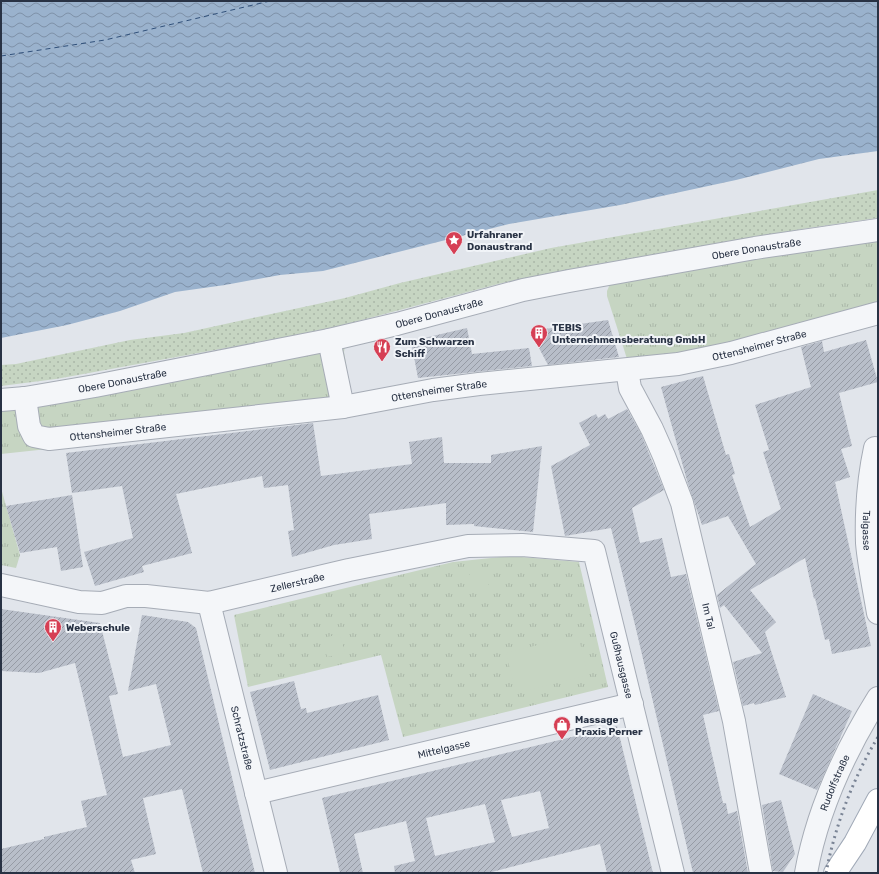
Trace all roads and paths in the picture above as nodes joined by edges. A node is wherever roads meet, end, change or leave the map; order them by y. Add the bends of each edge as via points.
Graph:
1 (878, 230) edge
2 (878, 313) edge
3 (329, 340) junction
4 (627, 370) junction
5 (25, 398) junction
6 (1, 400) edge
7 (343, 406) junction
8 (875, 448) dead end
9 (594, 551) joint
10 (1, 585) edge
11 (209, 603) junction
12 (878, 612) edge
13 (878, 698) edge
14 (632, 704) junction
15 (256, 793) junction
16 (878, 800) edge
17 (276, 873) edge
18 (673, 873) edge
19 (761, 873) edge
20 (806, 873) edge
21 (834, 873) edge

1 - 3 street, Obere Donaustraße via 754,248 523,290
2 - 4 street, Ottensheimer Straße via 732,353 678,364
3 - 5 street, Obere Donaustraße
3 - 7 street
4 - 7 street, Ottensheimer Straße via 479,384
4 - 19 street, Im Tal via 630,388 658,442 682,503 734,721
5 - 6 street, Obere Donaustraße
5 - 7 street, Ottensheimer Straße via 29,426 34,436 49,439
8 - 12 street, Talgasse via 871,467 867,541
9 - 11 street, Zellerstraße via 522,545 468,546 348,570
9 - 14 street, Gußhausgasse
10 - 11 street, Zellerstraße via 79,602 102,603 126,596 146,596
11 - 15 street, Schratzstraße
13 - 20 street, Rudolfstraße via 829,796 818,824
14 - 15 street, Mittelgasse
14 - 18 street, Gußhausgasse
15 - 17 street, Schratzstraße
16 - 21 main road via 855,843

